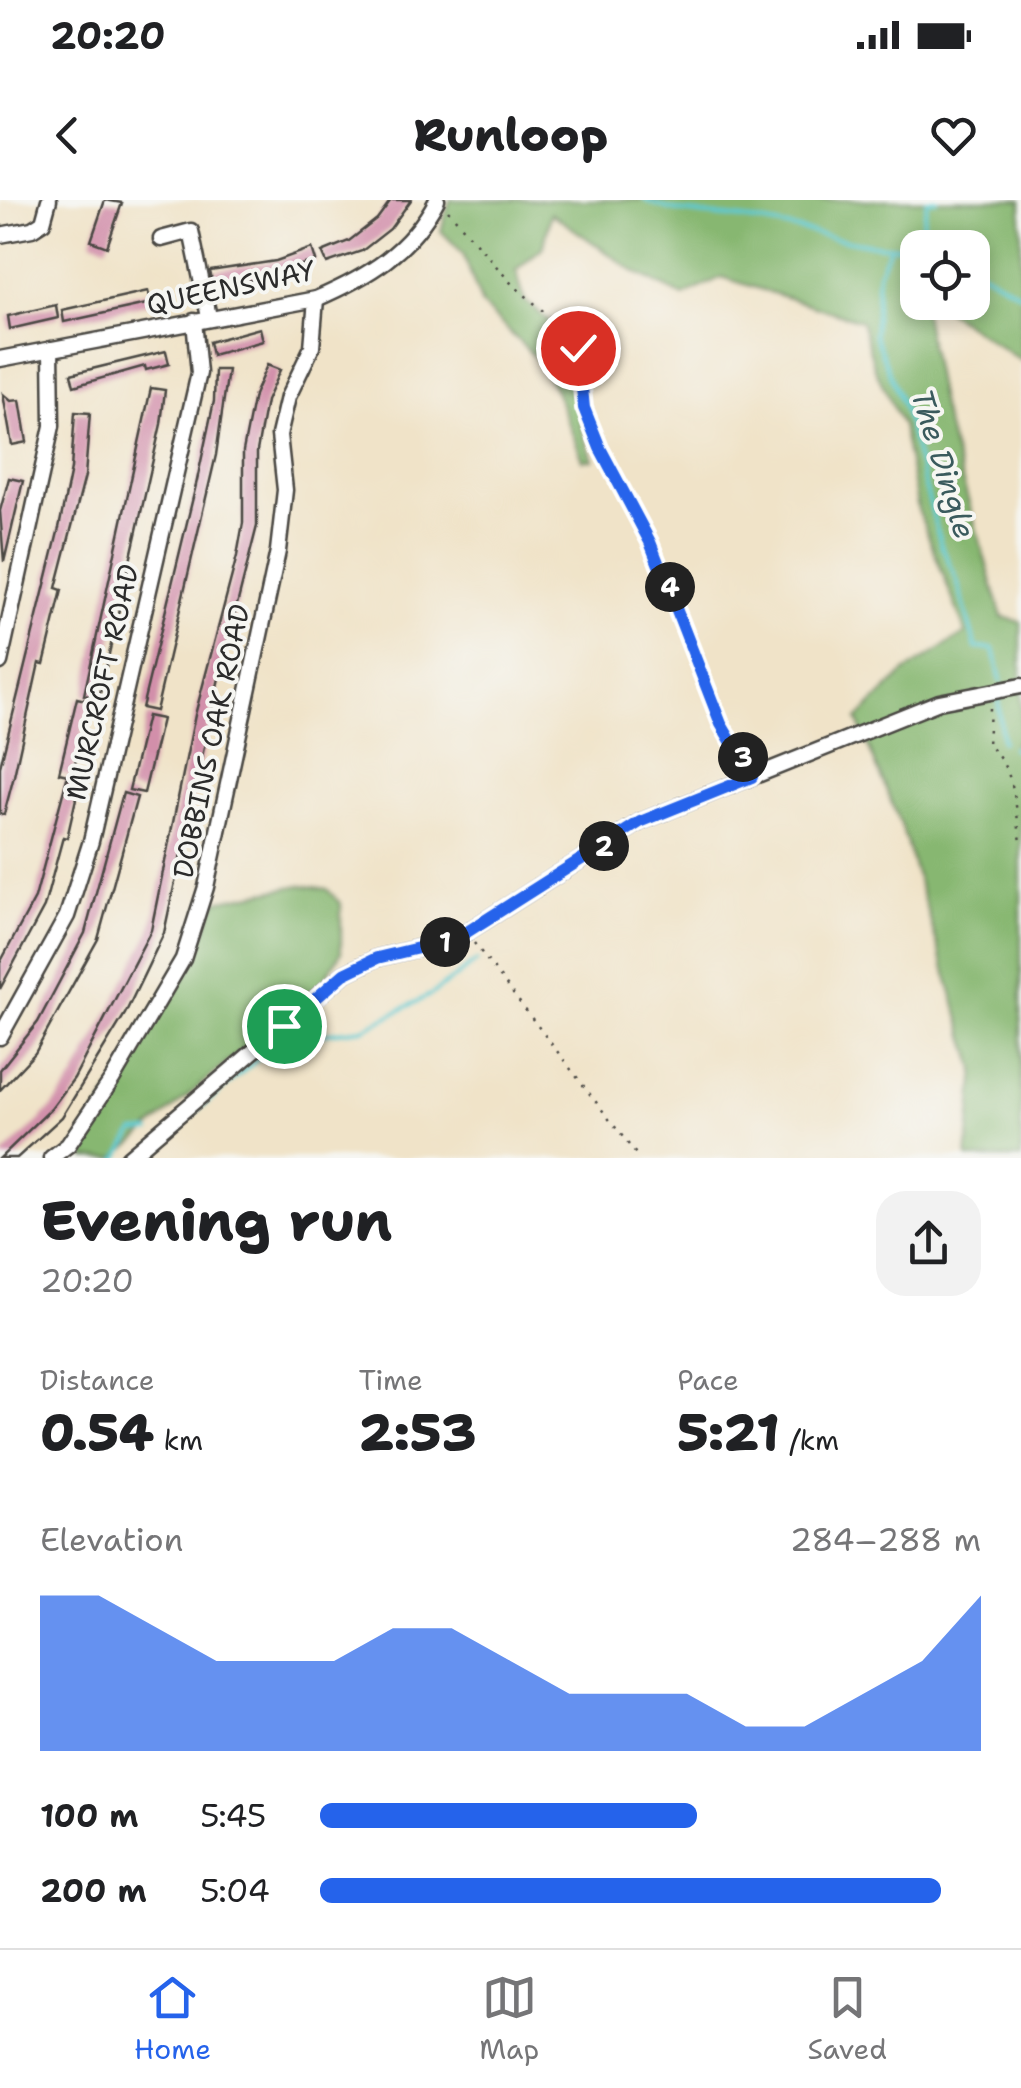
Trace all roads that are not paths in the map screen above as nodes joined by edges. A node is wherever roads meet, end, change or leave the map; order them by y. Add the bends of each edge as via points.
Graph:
1 (49, 200) edge
2 (439, 200) edge
3 (0, 235) edge
4 (161, 239) dead end
5 (316, 299) junction
6 (201, 319) junction
7 (50, 349) junction
8 (0, 359) edge
9 (0, 662) edge
10 (1021, 686) edge
11 (0, 1037) edge
12 (51, 1158) edge
13 (128, 1158) edge

1 - 3 street via 43,222
2 - 5 street, QUEENSWAY via 387,262
4 - 6 street, MURCROFT ROAD via 191,231
5 - 6 street, QUEENSWAY
5 - 12 street, DOBBINS OAK ROAD via 312,347 288,397 280,435 278,551 206,886 183,959 113,1078 68,1145
6 - 7 street, QUEENSWAY
6 - 11 street, MURCROFT ROAD via 199,372 91,841 67,916
7 - 8 street, QUEENSWAY
7 - 9 street via 52,426
10 - 13 street via 939,702 640,822 468,933 344,974

